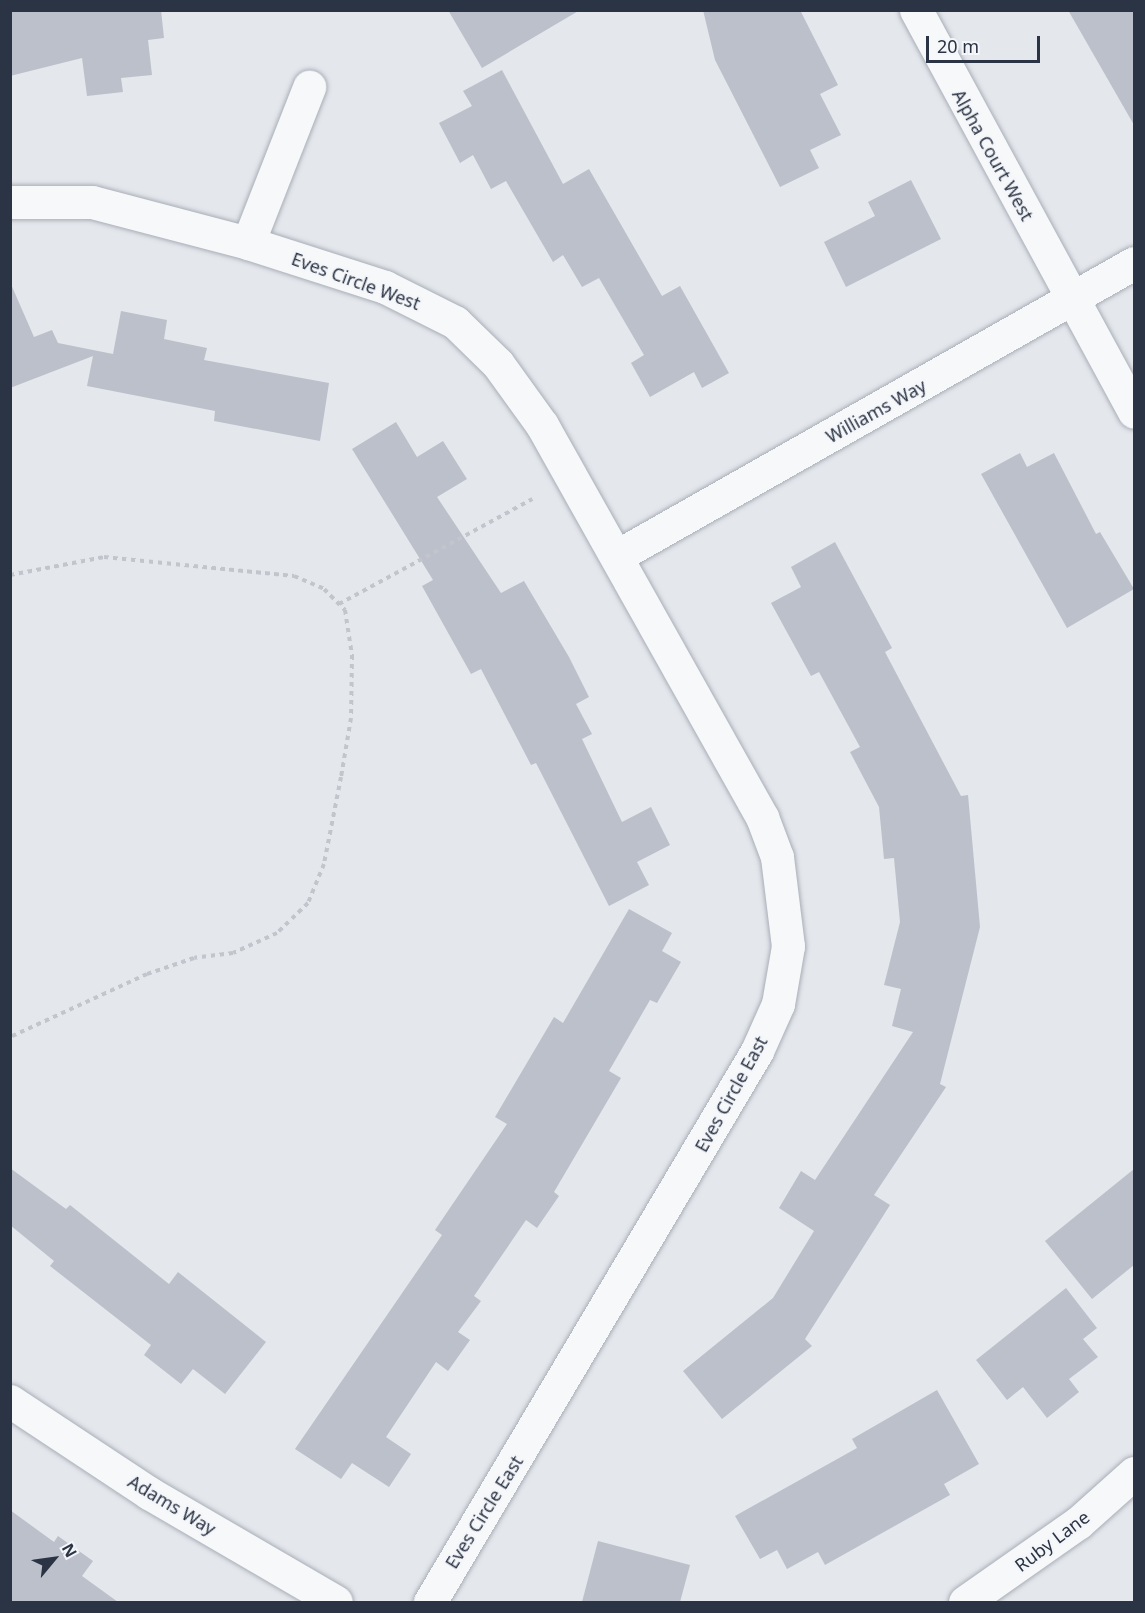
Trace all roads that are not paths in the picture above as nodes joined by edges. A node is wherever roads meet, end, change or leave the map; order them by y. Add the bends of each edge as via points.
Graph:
1 (916, 10) edge
2 (309, 87) dead end
3 (10, 202) edge
4 (248, 243) junction
5 (1134, 263) edge
6 (1072, 299) junction
7 (1134, 412) edge
8 (617, 556) junction
9 (10, 1401) edge
10 (1134, 1473) edge
11 (336, 1602) edge
12 (430, 1602) edge
13 (965, 1602) edge

1 - 6 street, Alpha Court West
2 - 4 street
3 - 4 street, Eves Circle West via 92,202
4 - 8 street, Eves Circle West via 386,287 455,322 521,391
5 - 6 street, Williams Way
6 - 7 street, Alpha Court West
6 - 8 street, Williams Way
8 - 12 street, Eves Circle East via 762,817 787,903 784,978 757,1051 729,1104
9 - 11 street, Adams Way via 149,1493
10 - 13 street, Ruby Lane via 1078,1523

